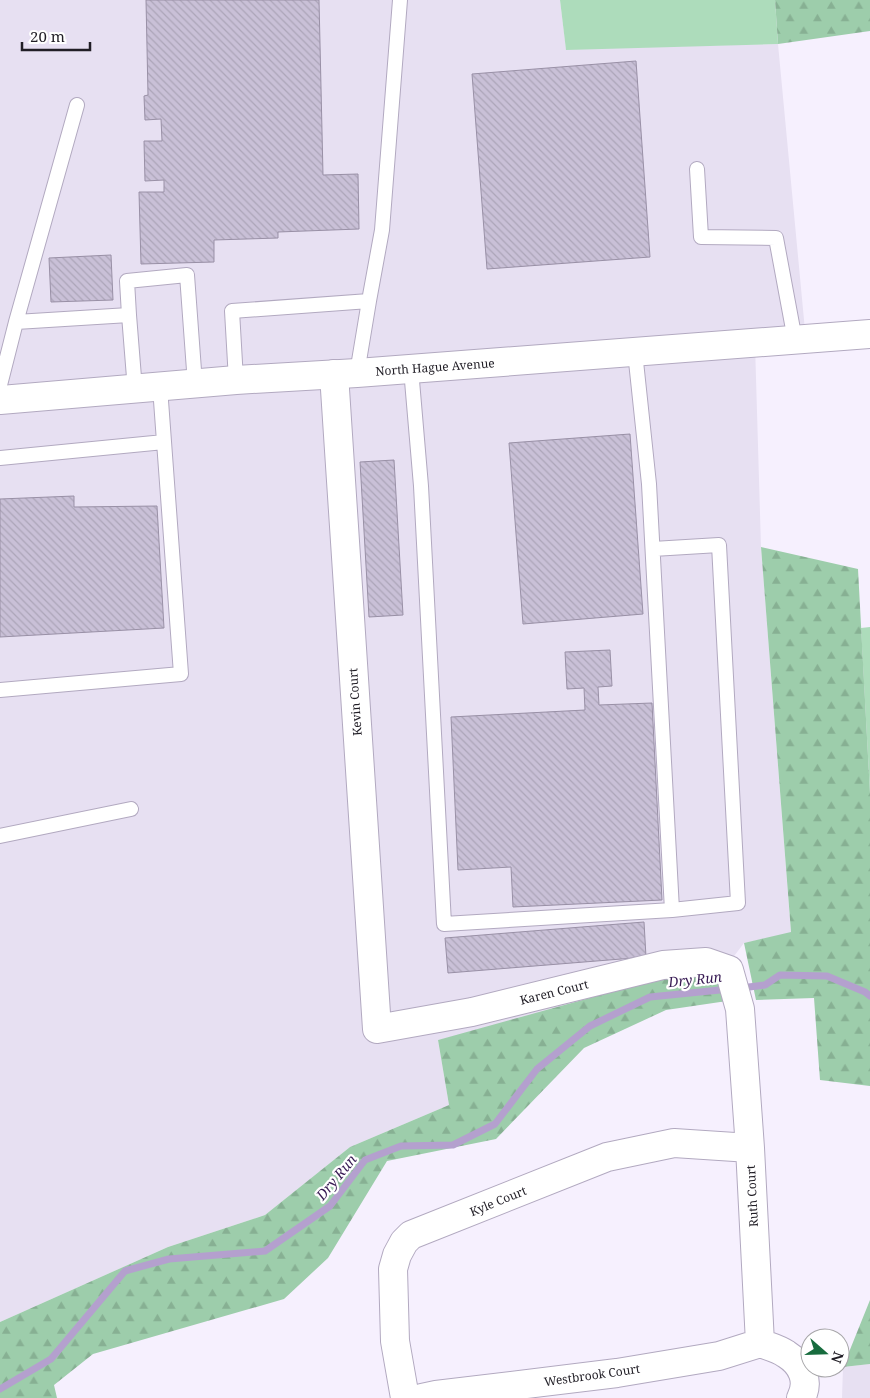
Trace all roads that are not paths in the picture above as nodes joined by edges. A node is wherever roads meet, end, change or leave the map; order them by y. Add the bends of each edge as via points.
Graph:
1 (400, 0) edge
2 (77, 105) dead end
3 (696, 169) dead end
4 (369, 301) junction
5 (129, 315) junction
6 (16, 322) junction
7 (870, 334) edge
8 (794, 340) junction
9 (635, 352) junction
10 (411, 369) junction
11 (345, 374) junction
12 (236, 380) junction
13 (195, 384) junction
14 (0, 385) edge
15 (147, 388) junction
16 (0, 400) edge
17 (164, 442) junction
18 (0, 458) edge
19 (653, 549) junction
20 (0, 690) edge
21 (131, 809) dead end
22 (0, 836) edge
23 (672, 910) junction
24 (730, 970) joint
25 (377, 1029) joint
26 (750, 1148) junction
27 (760, 1343) junction
28 (405, 1398) edge
29 (422, 1398) edge
30 (801, 1398) edge

1 - 4 lane via 382,230
2 - 6 lane
3 - 8 lane via 701,236 776,238
4 - 11 lane
4 - 12 lane via 232,311
5 - 6 lane
5 - 13 lane via 127,281 188,275
5 - 15 lane
6 - 14 lane
7 - 8 street, North Hague Avenue
8 - 9 street, North Hague Avenue
9 - 10 street, North Hague Avenue
9 - 19 lane
10 - 11 street, North Hague Avenue
10 - 23 lane via 421,486 444,924
11 - 12 street, North Hague Avenue
11 - 25 street, Kevin Court
12 - 13 street, North Hague Avenue
13 - 15 street, North Hague Avenue
15 - 16 street, North Hague Avenue
15 - 17 lane
17 - 18 lane
17 - 20 lane via 181,674
19 - 23 lane
19 - 23 lane via 719,545 738,893 738,903
21 - 22 lane
24 - 25 street, Karen Court via 706,962 662,965 472,1012
24 - 26 street, Ruth Court via 740,1009
26 - 27 street, Ruth Court
26 - 28 street, Kyle Court via 674,1143 608,1157 411,1235 397,1255 393,1270 395,1341
27 - 29 street, Westbrook Court via 719,1356 617,1373
27 - 30 street via 786,1354 803,1371 806,1389

